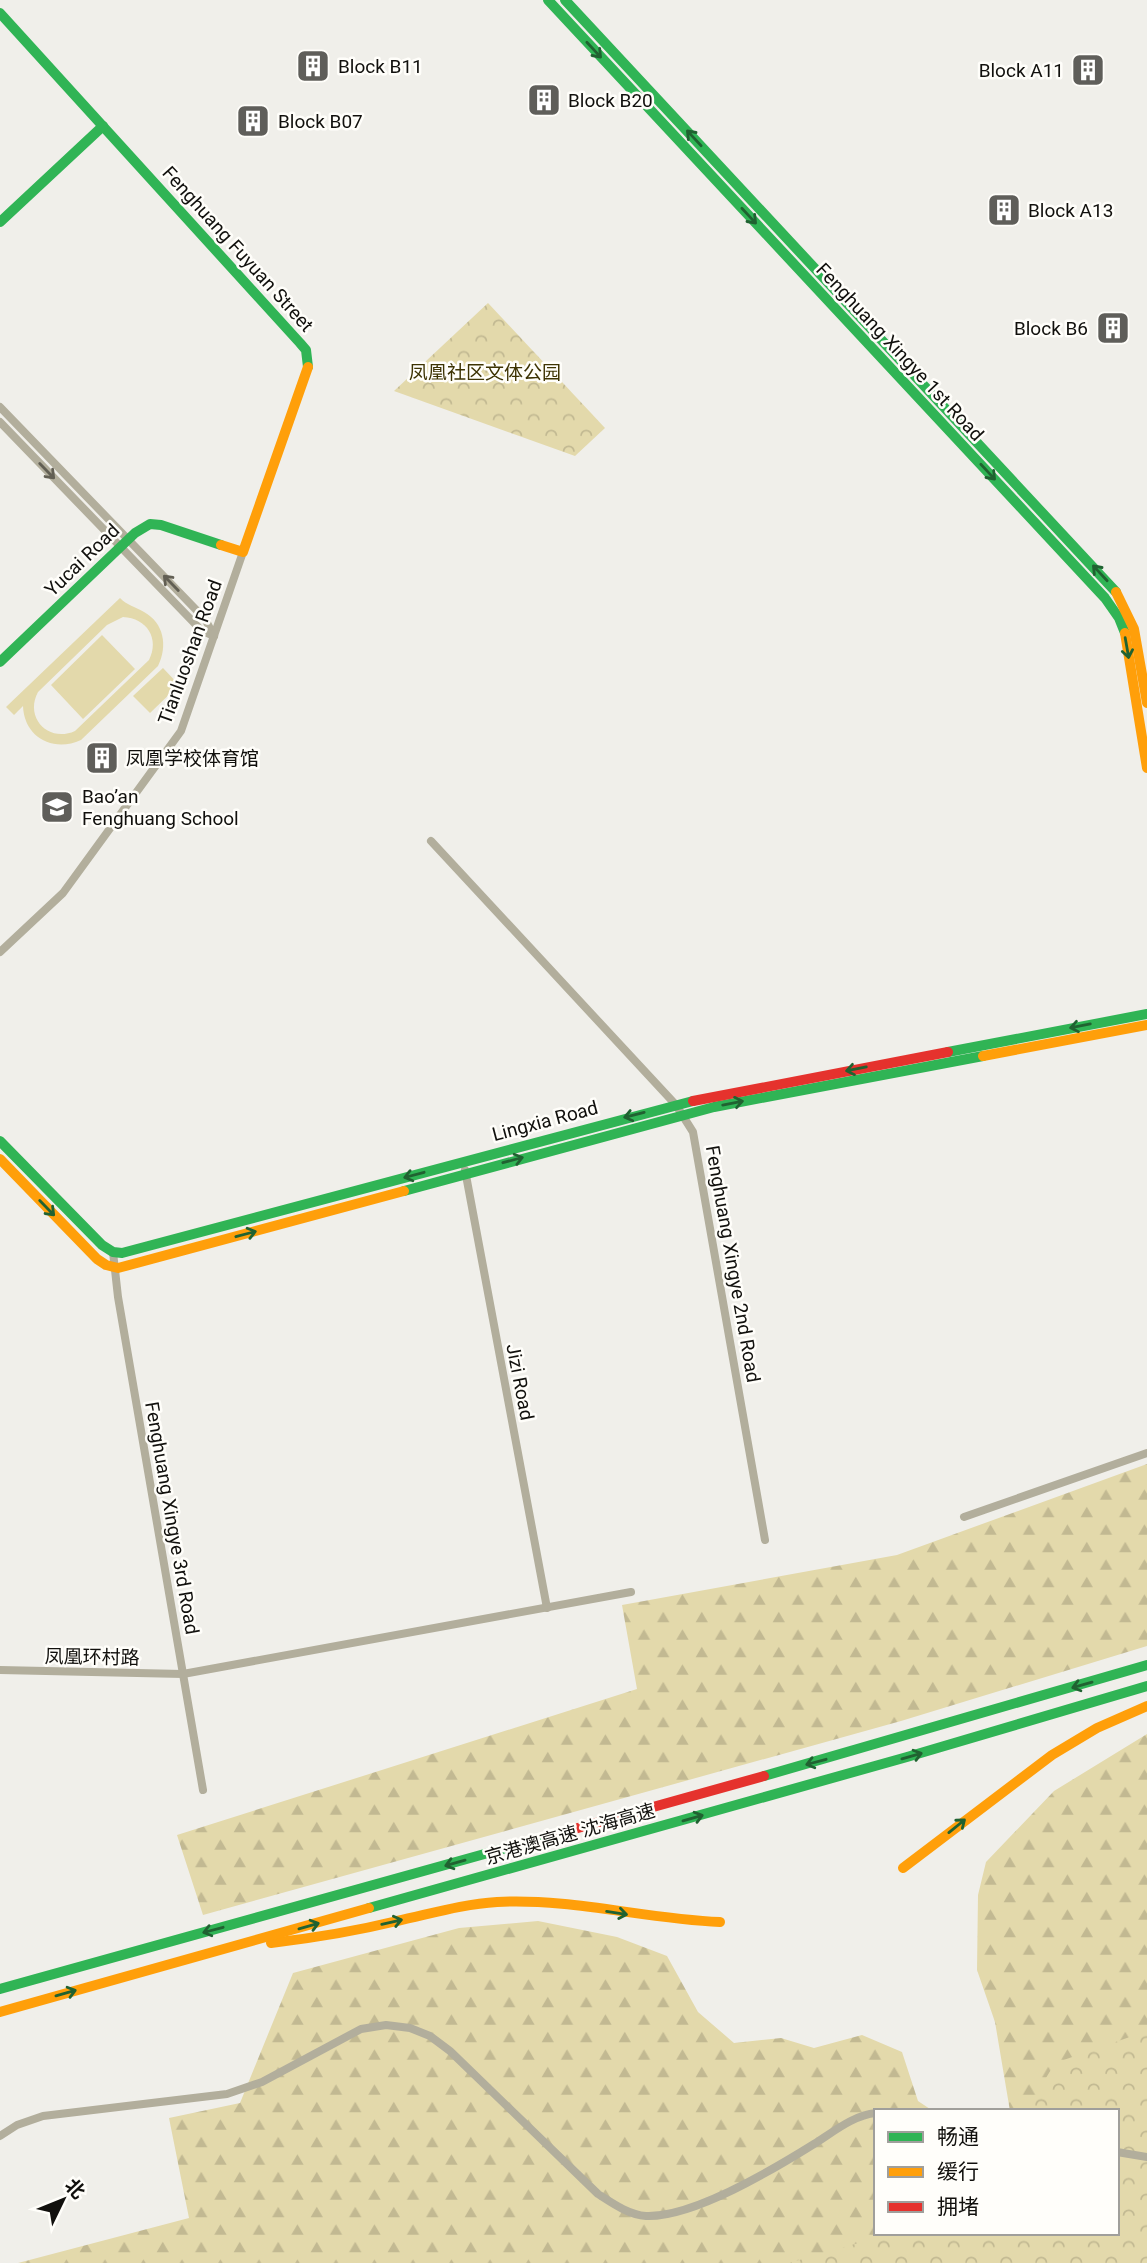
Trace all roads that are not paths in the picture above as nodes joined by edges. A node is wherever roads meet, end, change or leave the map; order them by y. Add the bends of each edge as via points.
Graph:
1 (548, 0) edge
2 (565, 0) edge
3 (0, 13) edge
4 (103, 126) junction
5 (0, 222) edge
6 (0, 407) edge
7 (0, 422) edge
8 (124, 543) junction
9 (243, 552) junction
10 (214, 636) junction
11 (0, 662) edge
12 (1147, 703) edge
13 (1147, 768) edge
14 (431, 841) dead end
15 (0, 952) edge
16 (1147, 1014) edge
17 (1147, 1025) edge
18 (676, 1105) junction
19 (684, 1115) junction
20 (0, 1141) edge
21 (0, 1158) edge
22 (463, 1162) junction
23 (465, 1174) junction
24 (113, 1252) junction
25 (114, 1267) junction
26 (1147, 1453) edge
27 (964, 1517) dead end
28 (765, 1540) dead end
29 (631, 1592) dead end
30 (547, 1608) junction
31 (1147, 1665) edge
32 (0, 1670) edge
33 (183, 1674) junction
34 (1147, 1686) edge
35 (1147, 1706) edge
36 (203, 1790) dead end
37 (903, 1868) dead end
38 (720, 1922) dead end
39 (228, 1948) junction
40 (0, 1989) edge
41 (0, 2012) edge
42 (874, 2114) edge
43 (0, 2136) edge
44 (1119, 2152) edge
45 (1147, 2157) edge

1 -> 13 main road, Fenghuang Xingye 1st Road via 1105,598 1123,628
12 -> 2 main road, Fenghuang Xingye 1st Road via 1133,624 1114,589
3 - 4 main road, Fenghuang Fuyuan Street
4 - 5 main road
4 - 9 main road, Fenghuang Fuyuan Street via 309,357 308,371
6 - 8 street
7 -> 8 street
8 - 9 main road, Yucai Road via 145,526 156,524
8 - 10 street via 201,630
8 - 11 main road, Yucai Road
9 - 10 street, Tianluoshan Road
10 - 15 street, Tianluoshan Road via 181,731 63,893
14 - 18 street, Fenghuang Xingye 2nd Road
16 -> 18 main road, Lingxia Road
19 -> 17 main road, Lingxia Road
18 - 19 street, Fenghuang Xingye 2nd Road
18 -> 22 main road, Lingxia Road
23 -> 19 main road, Lingxia Road
19 - 28 street, Fenghuang Xingye 2nd Road via 696,1141
20 - 24 main road
21 -> 25 main road via 93,1255
22 - 23 street, Jizi Road
22 -> 24 main road, Lingxia Road via 139,1250
25 -> 23 main road, Lingxia Road
23 - 30 street, Jizi Road
24 - 25 street, Fenghuang Xingye 3rd Road
25 - 33 street, Fenghuang Xingye 3rd Road
26 - 27 street
29 - 30 street, 凤凰环村路
30 - 33 street, 凤凰环村路
31 -> 40 main road, 京港澳高速 沈海高速 via 892,1741
32 - 33 street, 凤凰环村路
33 - 36 street, Fenghuang Xingye 3rd Road
39 -> 34 main road, 京港澳高速 沈海高速
37 -> 35 main road via 1061,1747
39 -> 38 main road via 324,1938 495,1902 544,1902 636,1916
41 -> 39 main road, 京港澳高速 沈海高速
42 - 43 street via 852,2120 782,2163 697,2205 644,2216 597,2194 430,2036 386,2025 361,2029 262,2082 227,2094 43,2116
44 - 45 street

